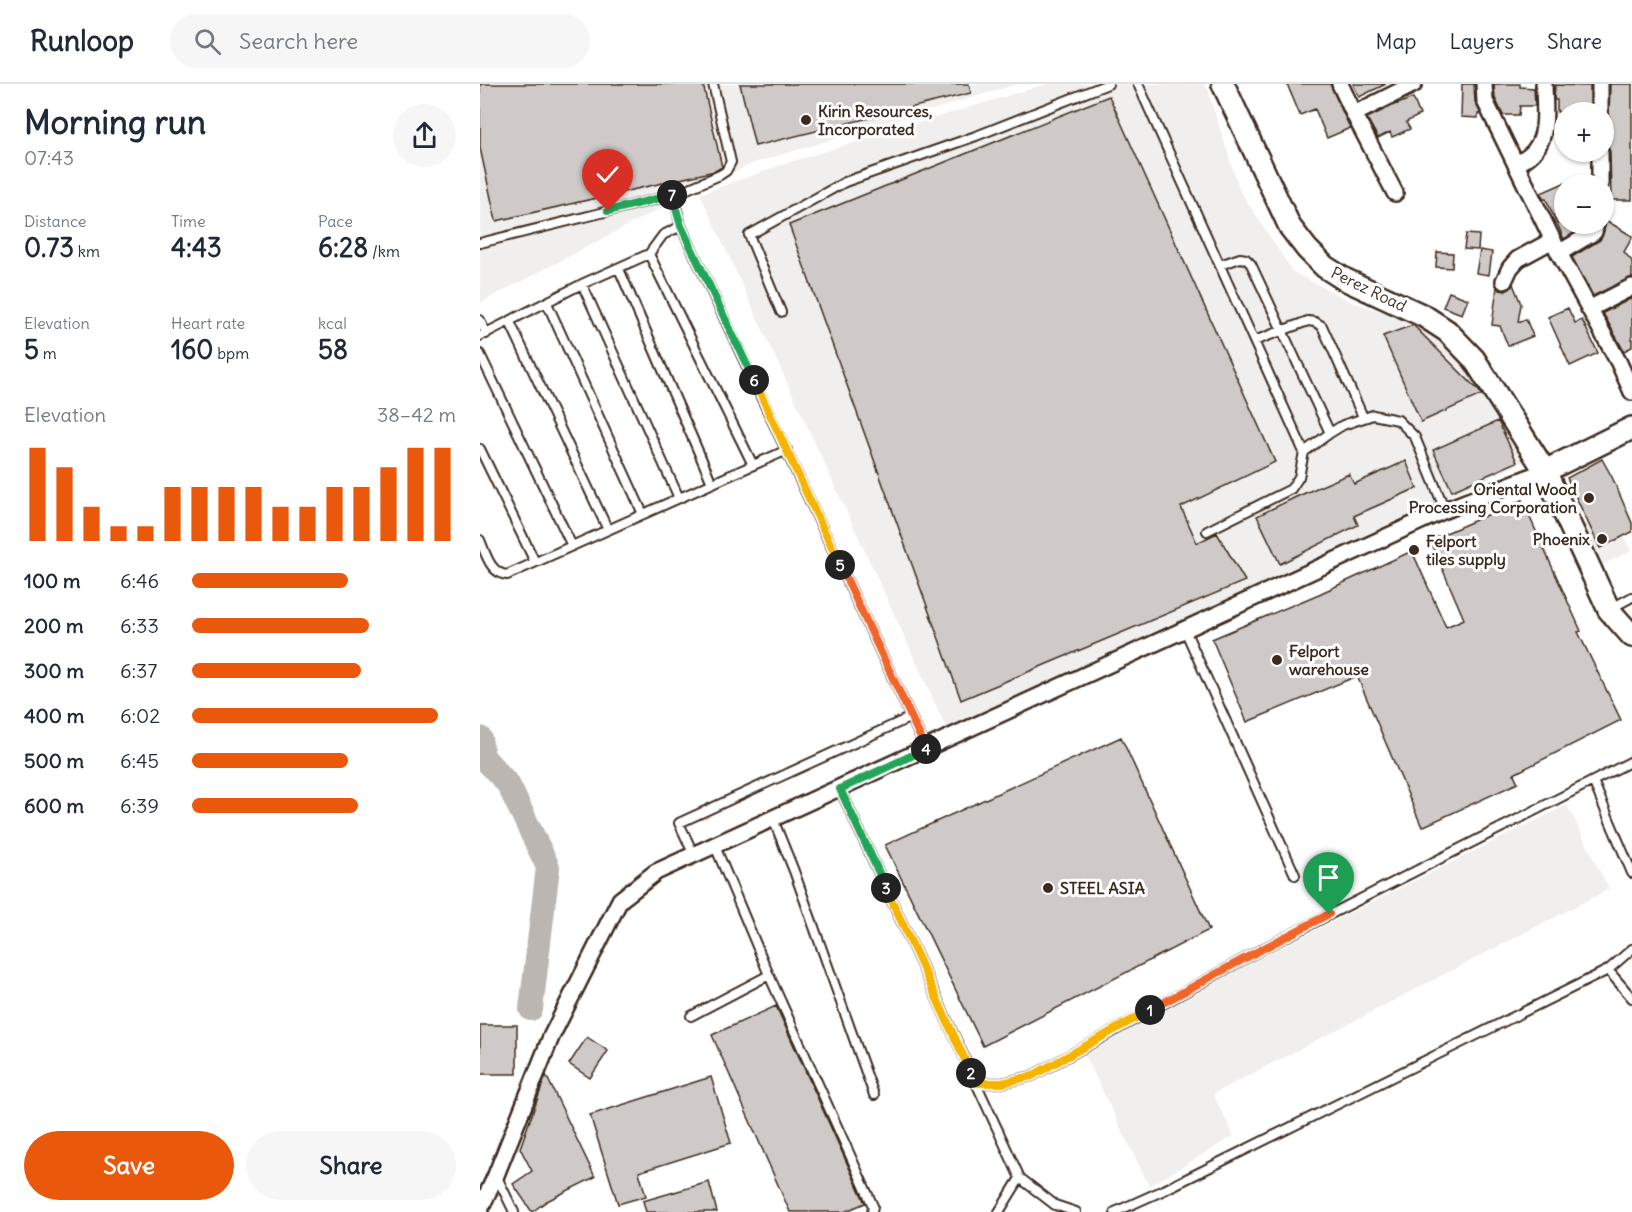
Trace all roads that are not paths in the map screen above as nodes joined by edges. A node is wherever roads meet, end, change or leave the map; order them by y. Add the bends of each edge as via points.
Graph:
1 (713, 84) edge
2 (1108, 84) edge
3 (1138, 84) edge
4 (1223, 84) edge
5 (1340, 84) edge
6 (1414, 84) edge
7 (1484, 84) edge
8 (1544, 84) edge
9 (1600, 84) edge
10 (1600, 102) edge
11 (1354, 114) junction
12 (1516, 165) junction
13 (1395, 193) dead end
14 (673, 195) junction
15 (681, 226) junction
16 (1589, 234) edge
17 (480, 243) edge
18 (1556, 247) junction
19 (649, 254) junction
20 (1220, 265) junction
21 (619, 269) junction
22 (1504, 281) dead end
23 (582, 284) junction
24 (1632, 287) edge
25 (547, 303) junction
26 (1589, 309) junction
27 (781, 312) dead end
28 (480, 320) edge
29 (510, 322) junction
30 (1283, 330) junction
31 (483, 335) edge
32 (1254, 341) junction
33 (480, 354) edge
34 (1626, 359) edge
35 (1632, 392) edge
36 (1363, 417) junction
37 (1632, 428) edge
38 (1330, 433) junction
39 (480, 449) edge
40 (787, 450) junction
41 (1304, 452) junction
42 (753, 465) junction
43 (1545, 471) junction
44 (712, 483) junction
45 (679, 498) junction
46 (1445, 510) junction
47 (643, 514) junction
48 (608, 530) junction
49 (1207, 531) dead end
50 (480, 540) edge
51 (572, 546) junction
52 (535, 562) junction
53 (1632, 597) edge
54 (1609, 610) junction
55 (1185, 630) junction
56 (1632, 636) edge
57 (911, 717) junction
58 (926, 749) junction
59 (1632, 761) edge
60 (1593, 781) junction
61 (840, 789) junction
62 (773, 819) junction
63 (715, 846) junction
64 (694, 855) junction
65 (1632, 873) edge
66 (1295, 875) dead end
67 (1632, 949) edge
68 (1608, 970) junction
69 (769, 975) junction
70 (1632, 998) edge
71 (691, 1016) dead end
72 (976, 1083) junction
73 (874, 1095) dead end
74 (496, 1175) junction
75 (1020, 1178) junction
76 (480, 1210) edge
77 (514, 1212) edge
78 (872, 1212) edge
79 (999, 1212) edge
80 (1076, 1212) edge
81 (1115, 1212) edge

1 - 14 lane via 731,162 720,175
2 - 27 lane via 845,182 749,235
3 - 20 lane
4 - 43 street, Perez Road via 1290,227 1306,249 1344,279 1424,316 1447,331 1474,359
5 - 11 street
6 - 11 street
7 - 12 street via 1485,101
8 - 12 street via 1544,127 1540,141 1535,151
9 - 10 street
11 - 13 street
12 - 18 street
14 - 15 lane
14 - 17 lane
15 - 19 lane via 663,235
15 - 40 lane
16 - 18 street
18 - 22 street via 1518,259
18 - 26 street
19 - 21 lane
19 - 42 lane
20 - 30 lane via 1240,258 1251,264
20 - 32 lane
21 - 23 lane
21 - 44 lane
23 - 25 lane
23 - 45 lane
24 - 26 street
25 - 29 lane
25 - 47 lane
26 - 34 street
28 - 31 lane
29 - 31 lane
29 - 48 lane
30 - 32 lane
30 - 36 lane via 1308,321 1322,326
30 - 38 lane
32 - 41 lane
33 - 51 lane
34 - 35 street
36 - 38 lane
36 - 46 lane via 1398,420 1415,437
37 - 43 street
38 - 41 lane
39 - 52 lane
40 - 42 lane
40 - 57 lane
41 - 49 lane via 1292,489
42 - 44 lane
43 - 46 street
43 - 54 street, Perez Road
44 - 45 lane
45 - 47 lane
46 - 55 street
47 - 48 lane
48 - 51 lane
50 - 52 lane via 494,571 501,574
51 - 52 lane
53 - 54 lane
54 - 56 street, Perez Road
55 - 58 street
55 - 66 lane
57 - 58 lane
57 - 64 lane via 679,822
58 - 61 street
59 - 60 lane
60 - 65 lane
60 - 72 lane via 1264,948 1032,1076 1002,1083
61 - 62 street
61 - 72 lane
62 - 63 street
62 - 73 lane
63 - 64 street
63 - 69 lane
64 - 74 street via 656,872 620,900 551,1037
67 - 68 lane
68 - 70 lane
68 - 81 lane
69 - 71 lane
69 - 78 lane via 873,1206
72 - 75 lane
74 - 76 street
74 - 77 lane
75 - 79 lane
75 - 80 lane via 1055,1205

